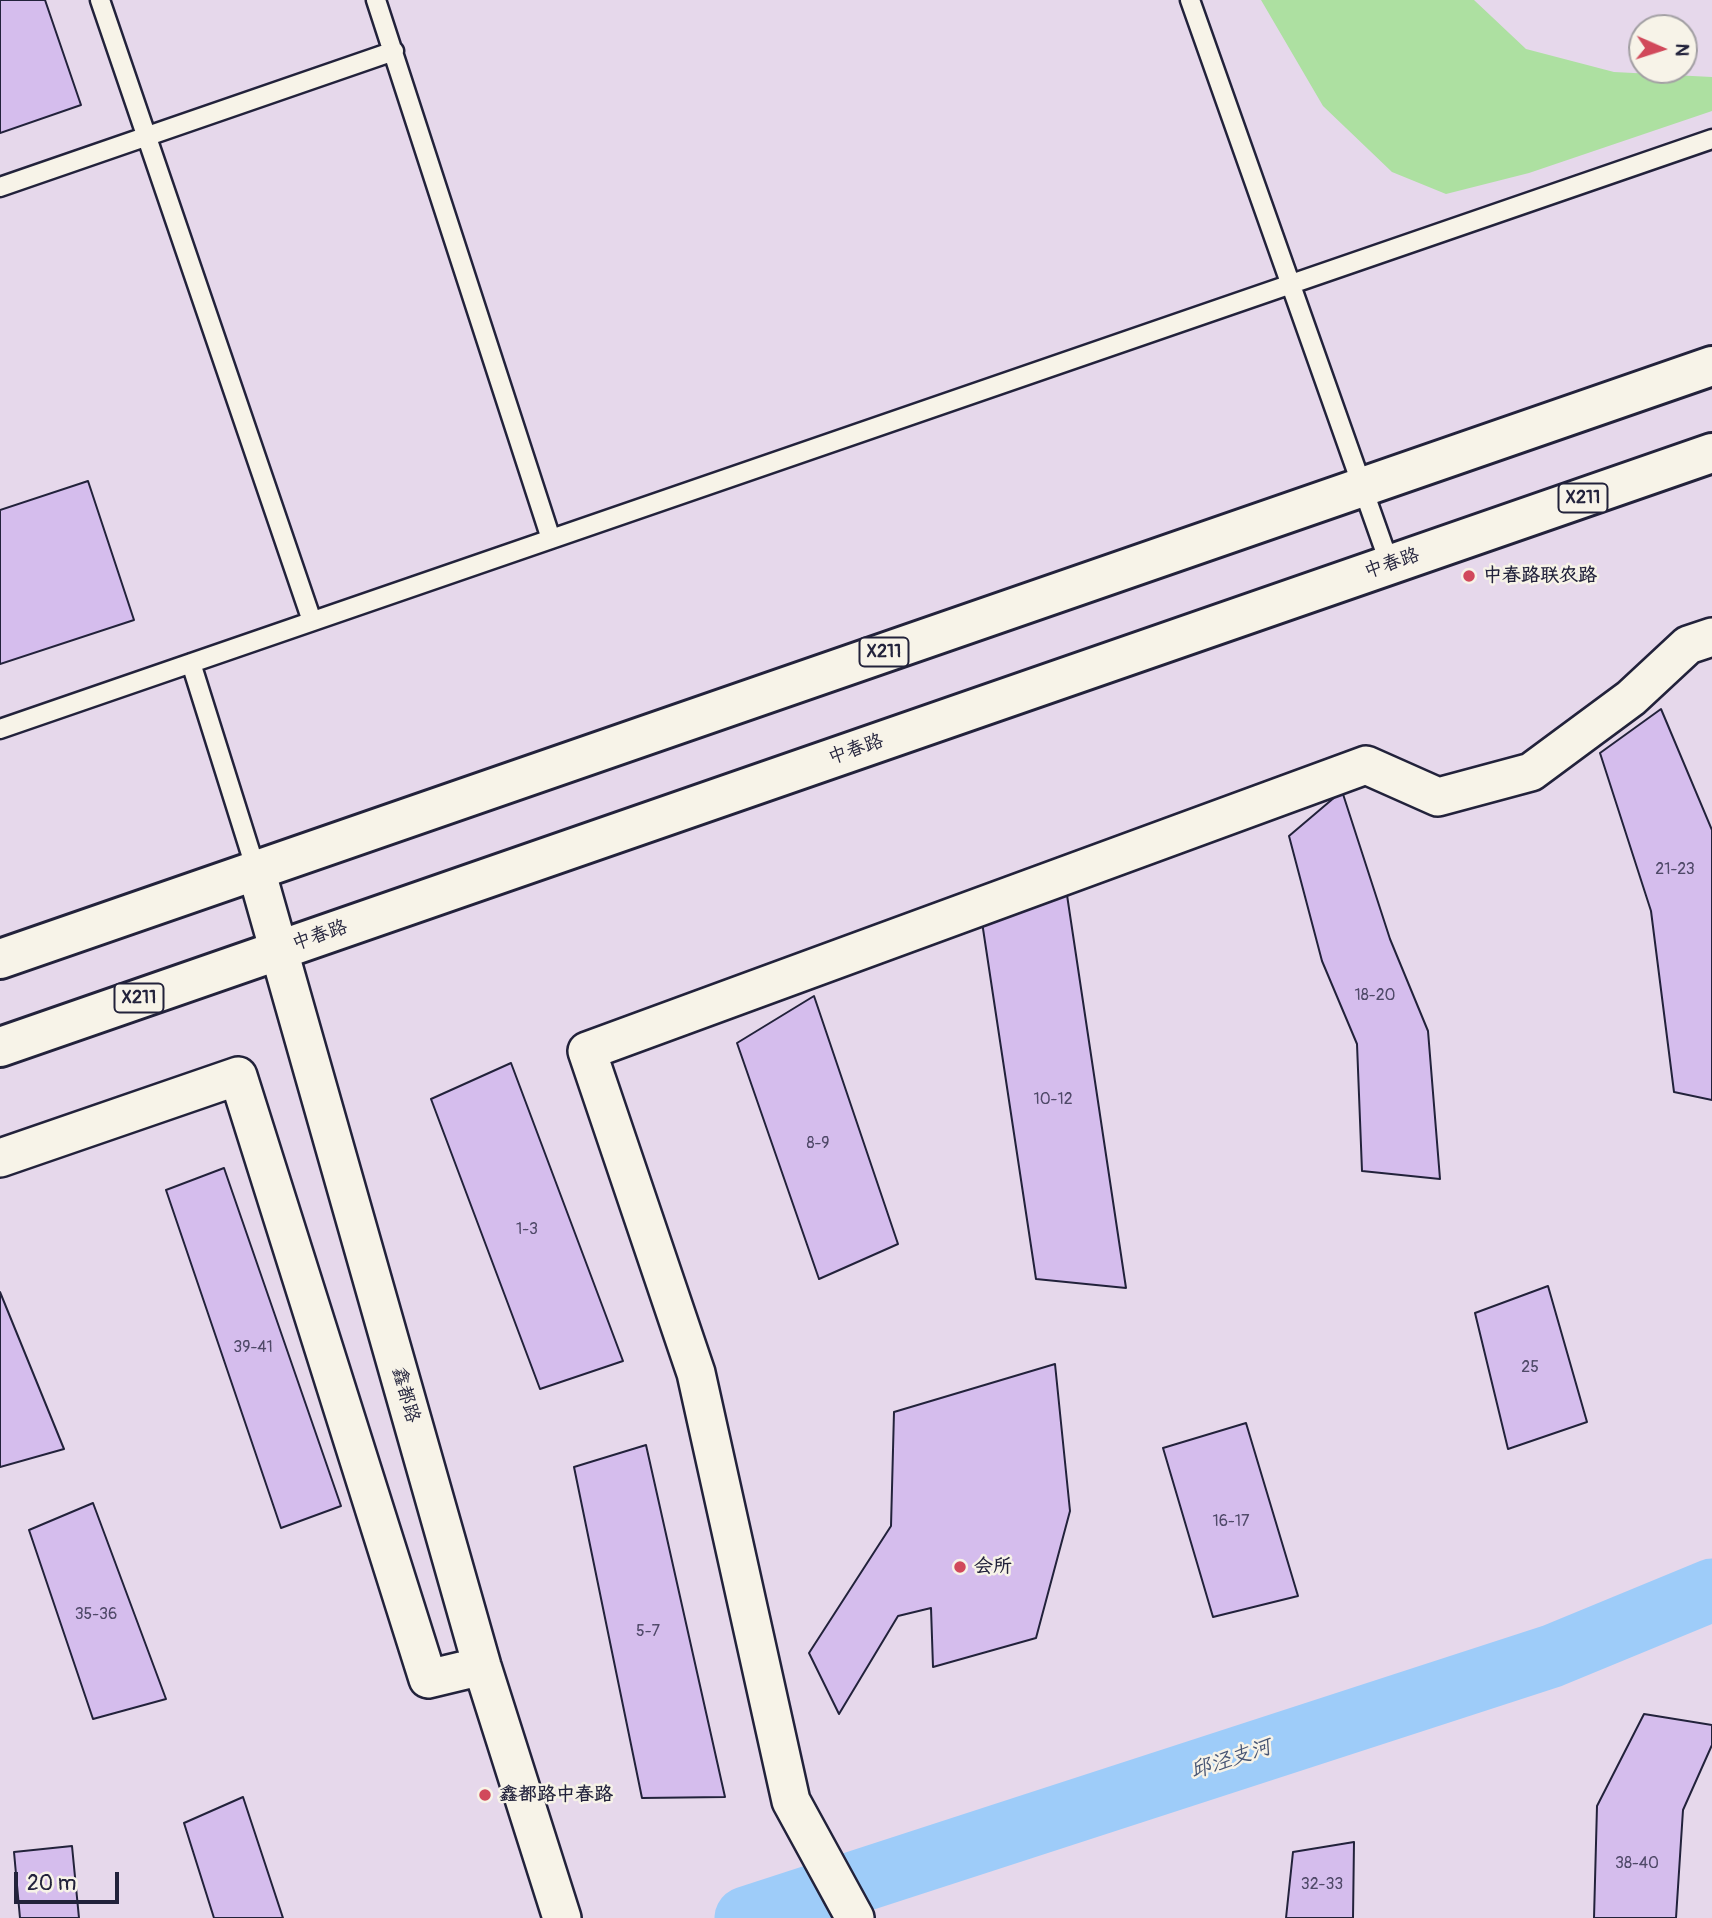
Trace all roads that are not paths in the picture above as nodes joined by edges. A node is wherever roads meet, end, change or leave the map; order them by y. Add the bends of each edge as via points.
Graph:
1 (100, 0) edge
2 (376, 0) edge
3 (1190, 0) edge
4 (394, 51) junction
5 (146, 136) junction
6 (1712, 139) edge
7 (0, 187) edge
8 (1291, 283) junction
9 (1712, 366) edge
10 (1712, 453) edge
11 (1364, 486) junction
12 (551, 539) junction
13 (1390, 565) junction
14 (312, 621) junction
15 (1712, 637) edge
16 (191, 663) junction
17 (0, 729) edge
18 (256, 870) junction
19 (279, 950) junction
20 (0, 959) edge
21 (0, 1047) edge
22 (0, 1158) edge
23 (482, 1666) junction
24 (559, 1910) edge
25 (855, 1918) edge

1 - 5 lane
2 - 4 lane
3 - 8 lane
4 - 5 lane
4 - 12 lane
5 - 7 lane
5 - 14 lane
6 - 8 lane
8 - 11 lane
8 - 12 lane
9 - 11 main road, X211
10 - 13 main road, 中春路 / X211
11 - 13 lane
11 - 18 main road, X211
12 - 14 lane
13 - 19 main road, 中春路 / X211
14 - 16 lane
15 - 25 street via 1688,645 1631,698 1531,772 1438,797 1366,765 587,1051 696,1373 791,1801
16 - 17 lane
16 - 18 lane
18 - 19 street, 鑫都路
18 - 20 main road, X211
19 - 21 main road, 中春路 / X211
19 - 23 street, 鑫都路
22 - 23 street via 238,1076 428,1679
23 - 24 street, 鑫都路

